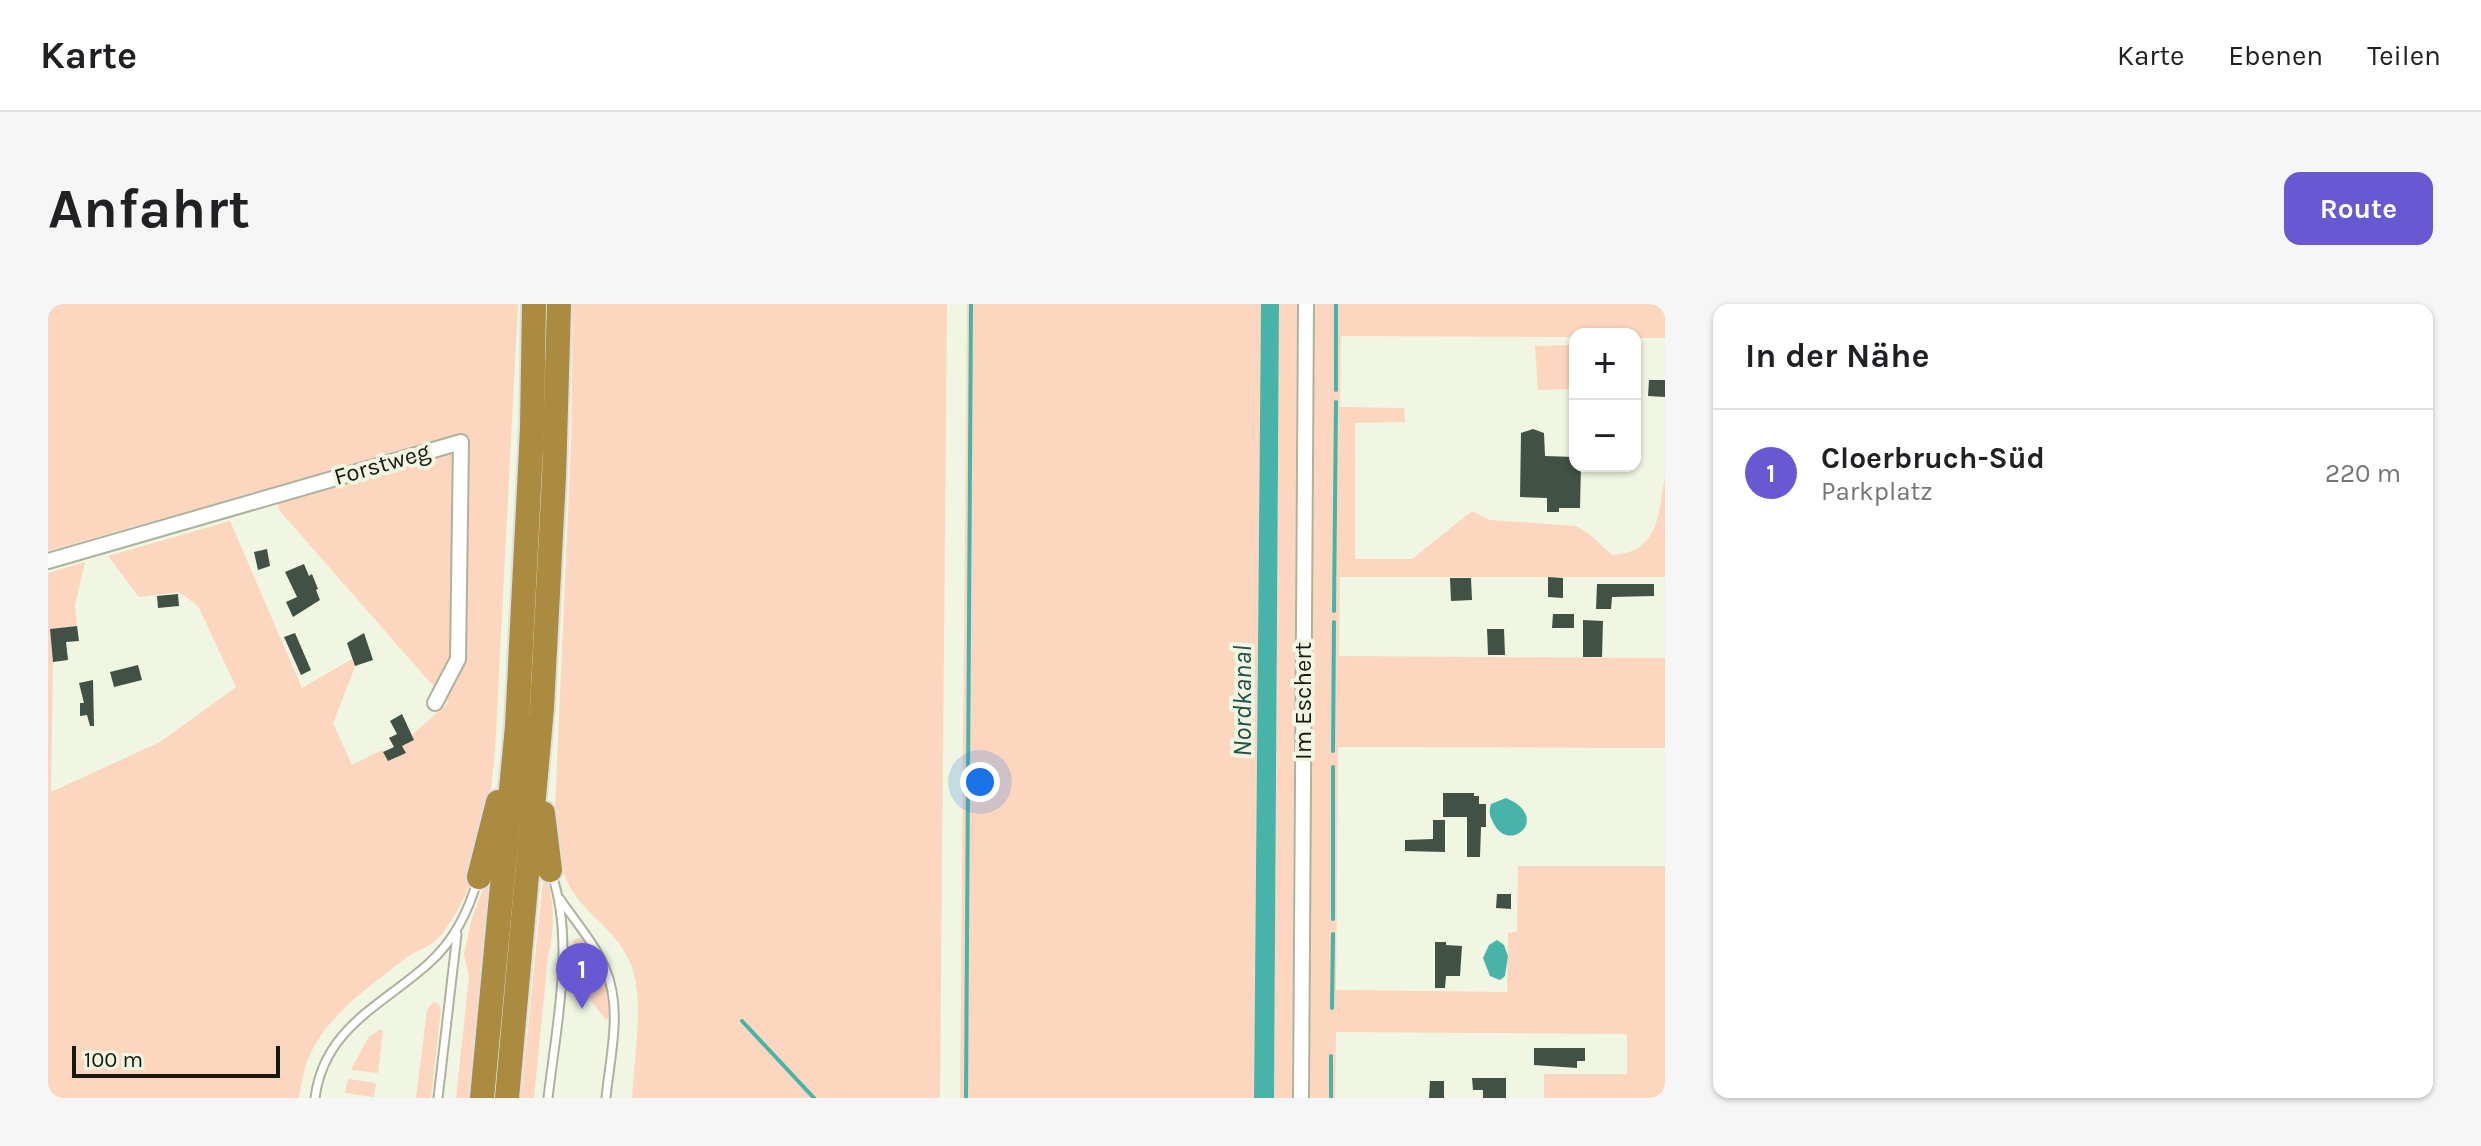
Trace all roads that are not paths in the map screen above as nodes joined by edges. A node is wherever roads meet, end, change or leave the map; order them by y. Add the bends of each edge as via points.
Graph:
1 (534, 304) edge
2 (559, 304) edge
3 (1306, 304) edge
4 (48, 561) edge
5 (435, 703) dead end
6 (542, 708) junction
7 (517, 726) junction
8 (550, 870) joint
9 (479, 877) joint
10 (560, 899) junction
11 (457, 932) junction
12 (315, 1098) edge
13 (438, 1098) edge
14 (482, 1098) edge
15 (507, 1098) edge
16 (548, 1098) edge
17 (606, 1098) edge
18 (1301, 1098) edge

1 - 7 highway
2 - 6 highway
3 - 18 street, Im Eschert
4 - 5 street, Forstweg via 461,442 458,659
6 - 8 highway via 542,802
6 - 15 highway
7 - 9 highway
7 - 14 highway
8 - 10 lane
9 - 11 lane
10 - 16 lane via 564,951
10 - 17 lane via 605,966 612,987 615,1009
11 - 12 lane via 429,964 333,1046
11 - 13 lane

